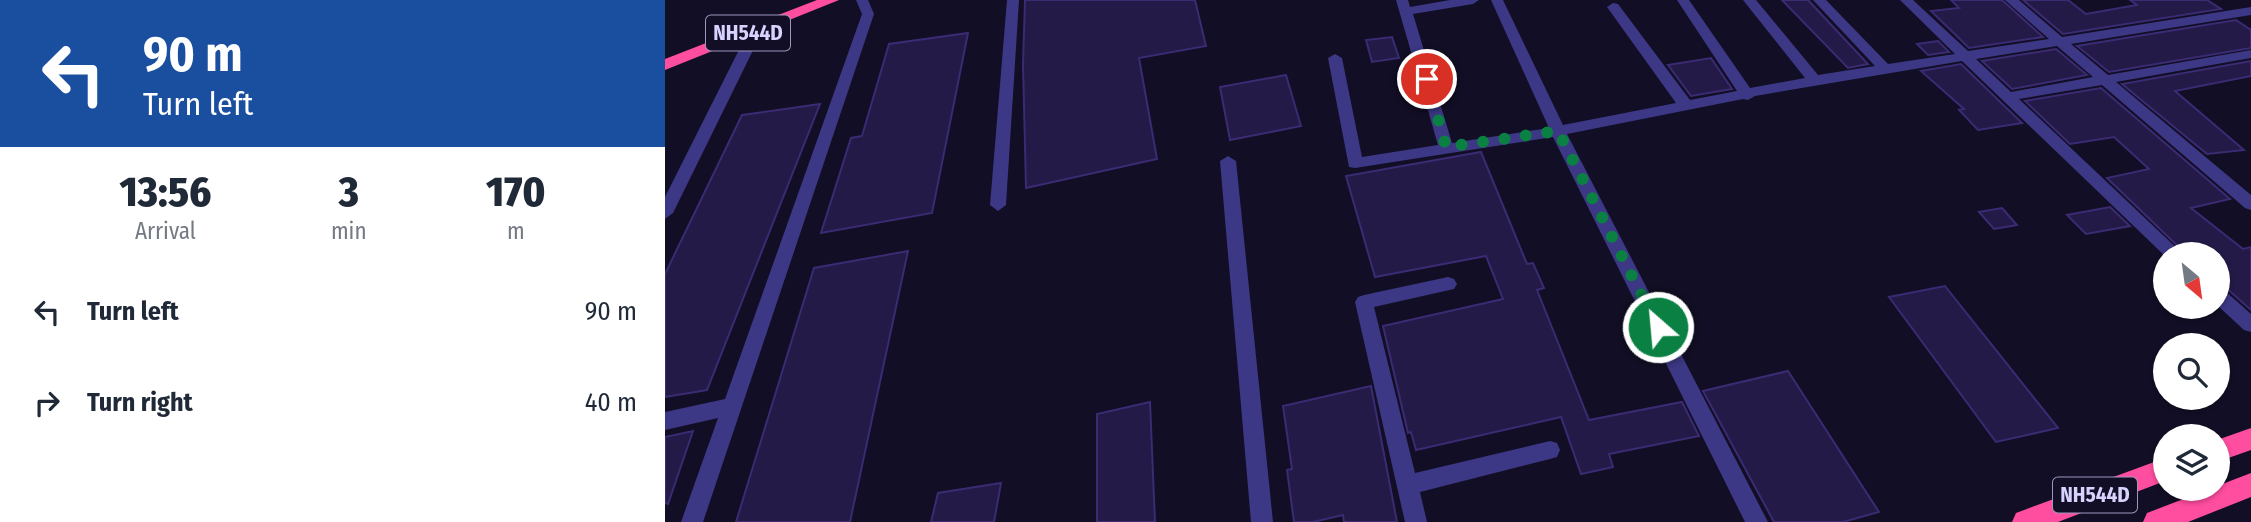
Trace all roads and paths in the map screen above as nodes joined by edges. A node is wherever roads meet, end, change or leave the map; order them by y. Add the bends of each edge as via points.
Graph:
1 (806, 0) edge
2 (831, 0) edge
3 (862, 0) edge
4 (1013, 0) edge
5 (1473, 0) edge
6 (1497, 0) edge
7 (1683, 0) edge
8 (1749, 0) edge
9 (1819, 0) edge
10 (1906, 0) edge
11 (2011, 0) edge
12 (1405, 5) edge
13 (1613, 7) dead end
14 (2251, 11) edge
15 (756, 30) junction
16 (2059, 43) junction
17 (665, 54) edge
18 (2251, 54) edge
19 (1963, 56) junction
20 (1335, 58) dead end
21 (665, 65) edge
22 (1885, 69) junction
23 (1814, 80) junction
24 (2104, 80) junction
25 (1748, 96) junction
26 (2006, 97) junction
27 (1687, 107) junction
28 (1558, 131) junction
29 (1446, 147) junction
30 (1228, 161) dead end
31 (2251, 204) edge
32 (998, 205) dead end
33 (665, 214) edge
34 (2161, 242) edge
35 (1448, 284) dead end
36 (2230, 306) edge
37 (2251, 325) edge
38 (731, 406) junction
39 (665, 421) edge
40 (2251, 439) edge
41 (2230, 446) edge
42 (1550, 450) dead end
43 (2153, 474) edge
44 (1408, 485) junction
45 (2251, 485) edge
46 (2192, 516) edge
47 (692, 522) edge
48 (1262, 522) edge
49 (1416, 522) edge
50 (1757, 522) edge
51 (2025, 522) edge
52 (2156, 522) edge

1 - 17 highway, NH544D
2 - 15 highway, NH544D
3 - 38 street via 868,14
4 - 32 street
5 - 12 street
6 - 28 street
7 - 25 street
8 - 23 street
9 - 22 street
10 - 19 street
11 - 16 street
12 - 29 street
13 - 27 street
14 - 16 street
15 - 21 highway, NH544D
15 - 33 street
16 - 19 street
16 - 24 street
18 - 24 street
19 - 22 street
19 - 26 street
20 - 29 street via 1355,163
22 - 23 street
23 - 25 street
24 - 26 street
24 - 31 street
25 - 27 street
26 - 34 street
27 - 28 street
28 - 29 street
28 - 50 street
30 - 48 street
35 - 44 street via 1364,302
36 - 37 street
38 - 39 street
38 - 47 street
40 - 41 highway
42 - 44 street
43 - 51 highway, NH544D
44 - 49 street
45 - 46 highway, NH544D
46 - 52 highway, NH544D

